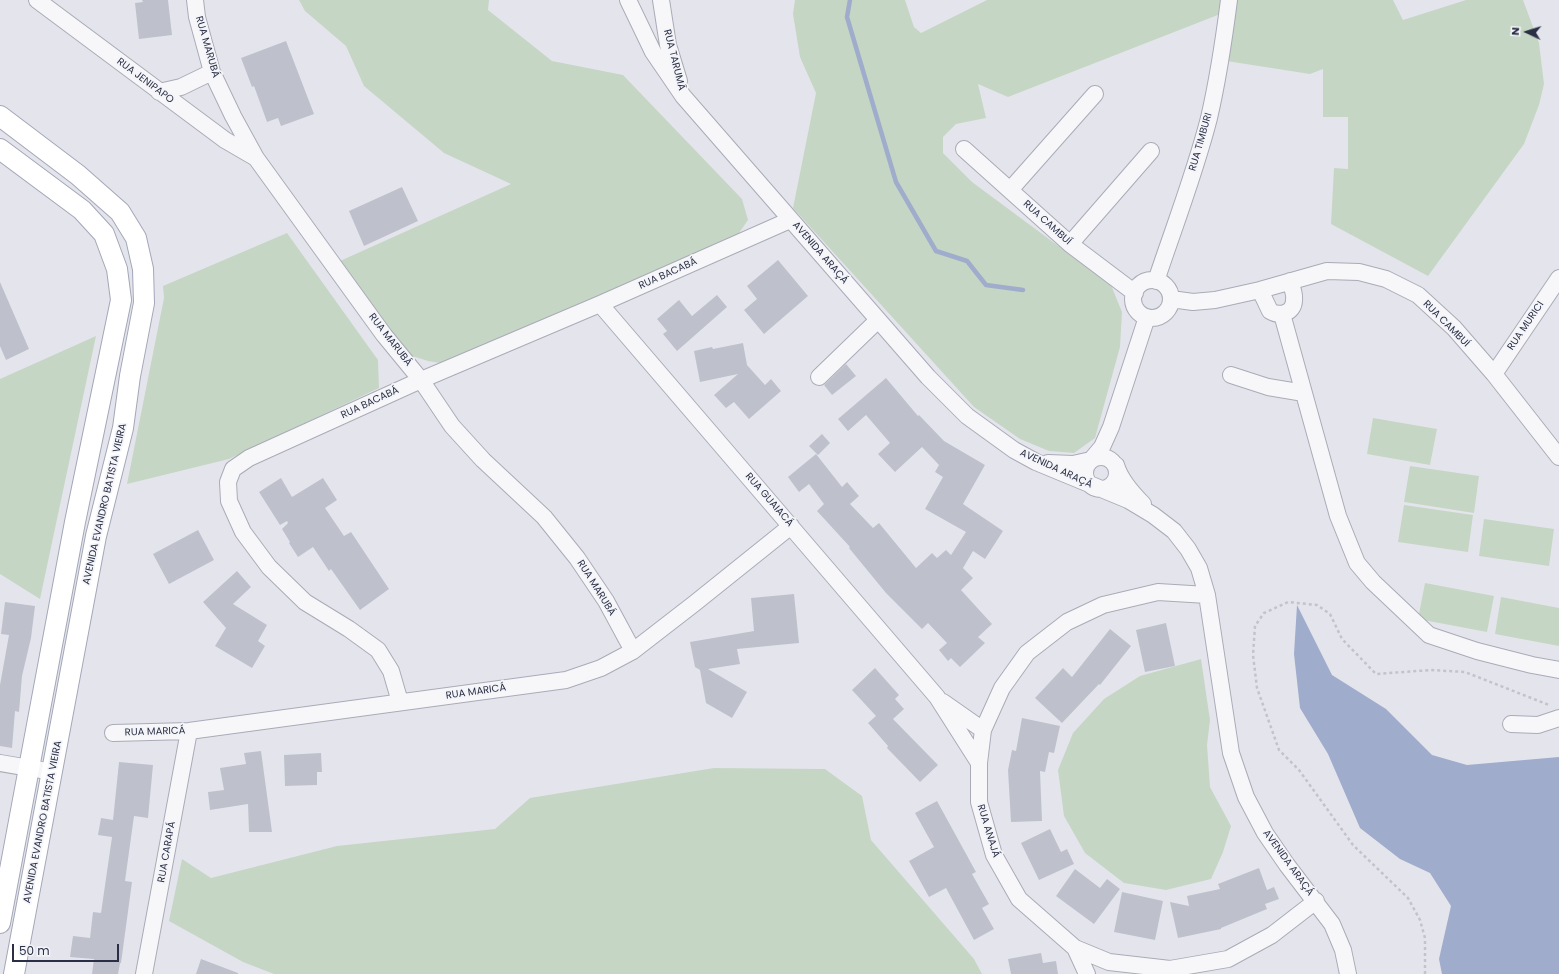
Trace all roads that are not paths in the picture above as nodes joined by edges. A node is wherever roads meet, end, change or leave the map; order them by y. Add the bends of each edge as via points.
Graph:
1 (37, 0) edge
2 (195, 0) edge
3 (628, 0) edge
4 (661, 0) edge
5 (1229, 0) edge
6 (212, 72) junction
7 (159, 92) junction
8 (1095, 94) dead end
9 (683, 96) junction
10 (0, 116) edge
11 (0, 149) edge
12 (964, 149) dead end
13 (1150, 151) dead end
14 (256, 158) junction
15 (1010, 190) junction
16 (790, 220) junction
17 (1070, 244) junction
18 (1559, 278) edge
19 (1156, 281) junction
20 (1290, 281) junction
21 (1260, 290) junction
22 (1135, 293) junction
23 (1171, 299) junction
24 (600, 304) junction
25 (1282, 314) junction
26 (1147, 317) junction
27 (878, 320) junction
28 (1494, 374) junction
29 (1231, 375) dead end
30 (819, 377) dead end
31 (421, 380) junction
32 (1304, 393) junction
33 (1111, 427) junction
34 (94, 428) junction
35 (122, 433) junction
36 (1559, 457) edge
37 (1091, 460) junction
38 (1036, 462) junction
39 (1117, 469) junction
40 (1094, 487) junction
41 (1153, 515) junction
42 (791, 526) junction
43 (1207, 595) junction
44 (633, 651) junction
45 (1559, 670) edge
46 (937, 697) junction
47 (400, 702) junction
48 (1556, 713) edge
49 (1511, 724) dead end
50 (983, 730) junction
51 (189, 731) junction
52 (113, 733) dead end
53 (0, 763) edge
54 (979, 763) junction
55 (29, 768) junction
56 (52, 772) junction
57 (1316, 901) junction
58 (0, 923) edge
59 (1075, 948) junction
60 (1109, 968) edge
61 (14, 974) edge
62 (144, 974) edge
63 (1087, 974) edge
64 (1348, 974) edge

1 - 7 street, RUA JENIPAPO
2 - 6 street, RUA MARUBÁ
3 - 9 street, AVENIDA ARAÇÁ via 653,52
4 - 9 street, RUA TARUMÃ via 668,45
5 - 19 street, RUA TIMBURI via 1222,52 1208,118
6 - 7 street via 181,87
6 - 14 street, RUA MARUBÁ
7 - 14 street, RUA JENIPAPO via 225,140
8 - 15 street
9 - 16 street, AVENIDA ARAÇÁ
10 - 35 main road, AVENIDA EVANDRO BATISTA VIEIRA via 78,175 120,212 136,238 144,270 144,303
11 - 34 main road via 82,210 104,234 117,269 121,300
12 - 15 street, RUA CAMBUÍ
13 - 17 street
14 - 31 street, RUA MARUBÁ via 384,334
15 - 17 street, RUA CAMBUÍ
16 - 24 street, RUA BACABÁ
16 - 27 street, AVENIDA ARAÇÁ
17 - 22 street, RUA CAMBUÍ
18 - 28 street, RUA MURICI
19 - 22 street via 1146,282 1137,288
19 - 23 street via 1167,287
20 - 21 street, RUA CAMBUÍ
20 - 25 street via 1294,303 1290,310
20 - 28 street, RUA CAMBUÍ via 1327,271 1359,272 1386,279 1418,295 1454,328
21 - 23 street via 1215,300 1193,302
21 - 25 street via 1270,311
22 - 26 street via 1134,305
23 - 26 street via 1163,314 1153,318
24 - 31 street, RUA BACABÁ
24 - 42 street, RUA GUAIACÁ
25 - 32 street
26 - 33 street
27 - 30 street
27 - 38 street, AVENIDA ARAÇÁ via 966,416 1014,450
28 - 36 street, RUA CAMBUÍ
29 - 32 street via 1268,387
31 - 44 street, RUA MARUBÁ via 452,426 483,460 544,517 577,558 606,601
31 - 47 street, RUA BACABÁ via 249,458 234,469 228,482 229,501 243,532 269,567 305,602 378,650 391,671
32 - 45 street via 1338,516 1357,563 1374,582 1429,635 1477,651
33 - 37 street via 1102,447
33 - 39 street via 1112,451
34 - 35 main road
34 - 55 main road
35 - 56 main road, AVENIDA EVANDRO BATISTA VIEIRA via 96,536
37 - 38 street via 1073,464
37 - 39 street via 1106,457
37 - 40 street via 1087,464 1085,475
38 - 40 street, AVENIDA ARAÇÁ
39 - 40 street via 1116,478 1109,487
39 - 41 street via 1134,496
40 - 41 street, AVENIDA ARAÇÁ via 1128,500
41 - 43 street, AVENIDA ARAÇÁ via 1174,531 1188,549 1199,568
42 - 44 street, RUA MARICÁ
42 - 46 street, RUA GUAIACÁ
43 - 50 street, RUA ANAJÁ via 1158,592 1103,605 1067,622 1027,654 1002,688
43 - 57 street, AVENIDA ARAÇÁ via 1231,753 1246,797 1287,865
44 - 47 street, RUA MARICÁ via 601,668 566,680
46 - 50 street, RUA GUAIACÁ
46 - 54 street, RUA GUAIACÁ
47 - 51 street, RUA MARICÁ
48 - 49 street via 1538,725
50 - 54 street, RUA ANAJÁ
51 - 52 street, RUA MARICÁ
51 - 62 street, RUA CARAPÁ
53 - 55 street
54 - 59 street, RUA ANAJÁ via 979,802 994,855 1019,899
55 - 56 street
55 - 58 main road
56 - 61 main road, AVENIDA EVANDRO BATISTA VIEIRA
57 - 60 street, RUA ANAJÁ via 1272,935 1228,959 1170,968
57 - 64 street, AVENIDA ARAÇÁ via 1332,924 1343,950
59 - 60 street, RUA ANAJÁ
59 - 63 street

